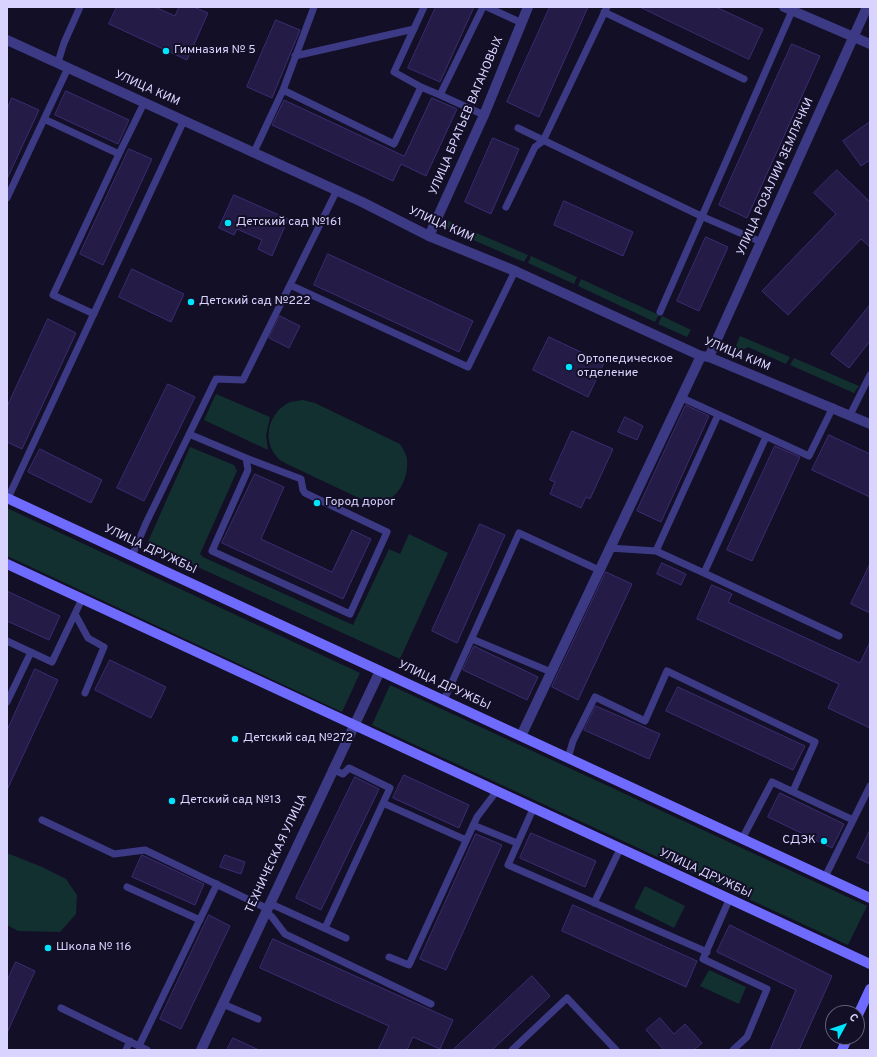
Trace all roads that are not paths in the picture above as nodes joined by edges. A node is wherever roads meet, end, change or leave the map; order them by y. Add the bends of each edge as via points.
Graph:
1 (80, 7) edge
2 (314, 7) edge
3 (424, 7) edge
4 (483, 7) edge
5 (487, 7) edge
6 (528, 7) edge
7 (866, 7) edge
8 (606, 9) edge
9 (788, 9) edge
10 (522, 23) junction
11 (414, 29) junction
12 (854, 38) junction
13 (7, 40) edge
14 (870, 44) edge
15 (295, 56) junction
16 (58, 62) junction
17 (68, 68) junction
18 (744, 79) dead end
19 (421, 87) junction
20 (283, 90) junction
21 (440, 95) junction
22 (144, 103) junction
23 (484, 115) junction
24 (44, 119) junction
25 (184, 120) junction
26 (518, 128) dead end
27 (543, 141) junction
28 (254, 152) junction
29 (119, 154) junction
30 (337, 190) junction
31 (7, 198) edge
32 (506, 207) dead end
33 (701, 216) junction
34 (429, 236) junction
35 (761, 242) junction
36 (515, 271) junction
37 (290, 285) junction
38 (660, 312) dead end
39 (94, 314) junction
40 (705, 357) junction
41 (870, 375) edge
42 (680, 398) junction
43 (833, 407) junction
44 (718, 415) junction
45 (850, 415) junction
46 (870, 424) edge
47 (189, 434) junction
48 (766, 437) junction
49 (246, 458) junction
50 (8, 498) edge
51 (609, 548) junction
52 (656, 551) junction
53 (132, 556) junction
54 (7, 564) edge
55 (599, 570) junction
56 (704, 573) junction
57 (82, 599) junction
58 (75, 614) junction
59 (839, 636) dead end
60 (472, 639) junction
61 (7, 641) edge
62 (30, 652) junction
63 (380, 671) junction
64 (551, 672) junction
65 (85, 693) dead end
66 (444, 700) junction
67 (7, 702) edge
68 (354, 726) junction
69 (521, 736) junction
70 (568, 758) junction
71 (332, 769) junction
72 (870, 786) edge
73 (793, 791) junction
74 (496, 792) junction
75 (383, 803) junction
76 (533, 809) junction
77 (42, 820) dead end
78 (853, 820) junction
79 (474, 825) junction
80 (742, 839) junction
81 (466, 840) junction
82 (518, 843) junction
83 (620, 849) junction
84 (825, 877) junction
85 (217, 884) junction
86 (127, 887) dead end
87 (870, 898) edge
88 (729, 900) junction
89 (594, 903) junction
90 (267, 908) junction
91 (200, 920) junction
92 (325, 928) junction
93 (346, 938) dead end
94 (706, 952) junction
95 (389, 957) dead end
96 (870, 964) edge
97 (869, 995) edge
98 (223, 1004) junction
99 (431, 1004) dead end
100 (864, 1005) edge
101 (61, 1008) dead end
102 (258, 1019) dead end
103 (130, 1041) junction
104 (138, 1046) junction
105 (126, 1050) edge
106 (147, 1050) edge
107 (200, 1050) edge
108 (512, 1050) edge
109 (616, 1050) edge
110 (733, 1050) edge

1 - 16 lane
2 - 15 lane
3 - 11 lane
4 - 21 lane
5 - 10 lane
6 - 10 street, УЛИЦА БРАТЬЕВ ВАГАНОВЫХ
7 - 12 street, УЛИЦА РОЗАЛИИ ЗЕМЛЯЧКИ
8 - 18 lane
8 - 27 lane
9 - 12 street
9 - 33 lane
10 - 23 street, УЛИЦА БРАТЬЕВ ВАГАНОВЫХ
11 - 15 lane
11 - 19 lane via 394,72
12 - 14 street
12 - 35 street, УЛИЦА РОЗАЛИИ ЗЕМЛЯЧКИ
13 - 16 street, УЛИЦА КИМ
15 - 20 lane
16 - 17 street, УЛИЦА КИМ
17 - 22 street, УЛИЦА КИМ
17 - 24 lane
19 - 20 lane via 394,144
19 - 21 lane
20 - 28 lane
21 - 23 lane
22 - 25 street, УЛИЦА КИМ
22 - 29 lane
23 - 34 street, УЛИЦА БРАТЬЕВ ВАГАНОВЫХ
24 - 29 lane
24 - 31 lane
25 - 28 street, УЛИЦА КИМ
25 - 39 lane
26 - 27 lane
27 - 32 lane via 534,147
27 - 33 lane
28 - 30 street, УЛИЦА КИМ
29 - 39 lane via 50,294
30 - 34 street, УЛИЦА КИМ
30 - 37 lane
33 - 35 lane
33 - 38 lane
34 - 36 street, УЛИЦА КИМ
35 - 40 street, УЛИЦА РОЗАЛИИ ЗЕМЛЯЧКИ
36 - 37 lane via 468,367
36 - 40 street, УЛИЦА КИМ
37 - 47 lane via 243,380 216,378
39 - 50 lane
40 - 42 street, УЛИЦА РОЗАЛИИ ЗЕМЛЯЧКИ
40 - 43 street, УЛИЦА КИМ
41 - 45 lane
42 - 44 lane
42 - 51 street, УЛИЦА РОЗАЛИИ ЗЕМЛЯЧКИ
43 - 45 street, УЛИЦА КИМ
43 - 48 lane via 809,456
44 - 48 lane
44 - 52 lane
45 - 46 street, УЛИЦА КИМ
47 - 49 lane
47 - 53 lane
48 - 56 lane
49 - 49 lane via 248,470 212,551 350,614 387,532 305,493 302,490 301,479
50 - 53 main road, УЛИЦА ДРУЖБЫ
51 - 52 lane
51 - 55 street, УЛИЦА РОЗАЛИИ ЗЕМЛЯЧКИ
52 - 56 lane
53 - 63 main road, УЛИЦА ДРУЖБЫ
54 - 57 main road, УЛИЦА ДРУЖБЫ
55 - 60 lane via 519,533
55 - 64 street, УЛИЦА РОЗАЛИИ ЗЕМЛЯЧКИ
56 - 59 lane
57 - 58 lane
57 - 68 main road, УЛИЦА ДРУЖБЫ
58 - 62 lane via 52,662
58 - 65 lane via 88,638 104,647
60 - 64 lane
60 - 66 lane
61 - 62 lane
62 - 67 lane
63 - 66 main road, УЛИЦА ДРУЖБЫ
63 - 68 street, ТЕХНИЧЕСКАЯ УЛИЦА
64 - 69 street, УЛИЦА РОЗАЛИИ ЗЕМЛЯЧКИ
66 - 69 main road, УЛИЦА ДРУЖБЫ
68 - 71 street, ТЕХНИЧЕСКАЯ УЛИЦА
68 - 74 main road, УЛИЦА ДРУЖБЫ
69 - 70 main road, УЛИЦА ДРУЖБЫ
70 - 73 lane via 573,741 595,697 645,720 667,672 815,742
70 - 80 main road, УЛИЦА ДРУЖБЫ
71 - 75 lane via 343,774 349,768 390,788
71 - 90 street, ТЕХНИЧЕСКАЯ УЛИЦА
72 - 78 lane
73 - 78 lane
73 - 80 lane via 772,782
74 - 76 main road, УЛИЦА ДРУЖБЫ
74 - 79 lane
75 - 81 lane
75 - 92 lane
76 - 82 lane
76 - 83 main road, УЛИЦА ДРУЖБЫ
77 - 85 lane via 114,854 145,850
78 - 84 lane
79 - 81 lane
79 - 82 lane
80 - 84 main road, УЛИЦА ДРУЖБЫ
81 - 95 lane via 409,965
82 - 89 lane via 508,865
83 - 88 main road, УЛИЦА ДРУЖБЫ
83 - 89 lane
84 - 87 main road, УЛИЦА ДРУЖБЫ
85 - 90 lane
85 - 91 lane
86 - 91 lane
88 - 94 lane
88 - 96 main road, УЛИЦА ДРУЖБЫ
89 - 94 lane
90 - 92 lane
90 - 98 street, ТЕХНИЧЕСКАЯ УЛИЦА
90 - 99 lane via 285,934
91 - 104 lane
92 - 93 lane
94 - 110 lane via 703,959 766,989 747,1037
97 - 100 main road
98 - 102 lane
98 - 107 street, ТЕХНИЧЕСКАЯ УЛИЦА
101 - 103 lane
103 - 104 lane
103 - 105 lane
104 - 106 lane
108 - 109 lane via 567,998

